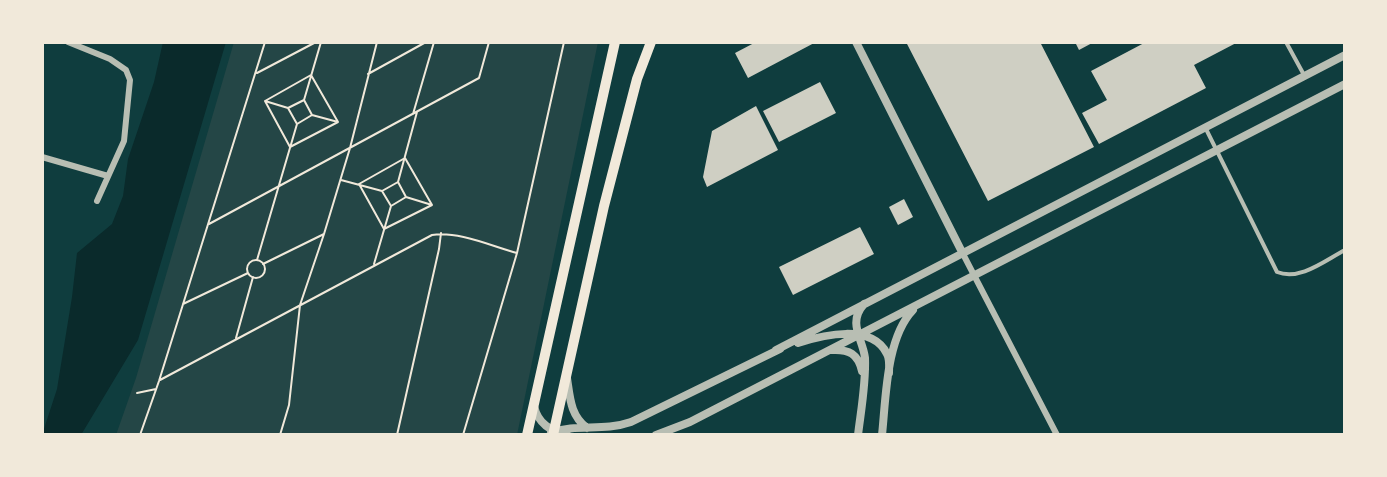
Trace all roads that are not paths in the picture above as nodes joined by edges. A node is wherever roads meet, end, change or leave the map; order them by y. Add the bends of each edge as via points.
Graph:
1 (68, 42) edge
2 (615, 42) edge
3 (651, 42) edge
4 (856, 42) edge
5 (1286, 42) edge
6 (1345, 55) edge
7 (1304, 76) junction
8 (1345, 84) edge
9 (1205, 127) junction
10 (1216, 150) junction
11 (42, 157) edge
12 (108, 176) junction
13 (96, 201) dead end
14 (1345, 250) edge
15 (962, 252) junction
16 (974, 275) junction
17 (864, 304) junction
18 (919, 304) junction
19 (857, 336) junction
20 (777, 350) junction
21 (829, 350) junction
22 (566, 372) junction
23 (889, 373) junction
24 (864, 383) junction
25 (534, 405) junction
26 (587, 428) junction
27 (552, 434) edge
28 (527, 435) edge
29 (567, 435) edge
30 (656, 435) edge
31 (858, 435) edge
32 (882, 435) edge
33 (1058, 435) edge

1 - 12 street via 110,59 126,70 130,80 124,141
2 - 25 main road
3 - 22 main road via 637,79 604,206
4 - 15 street
5 - 7 lane
6 - 7 street
7 - 9 street
8 - 10 street
9 - 10 lane
9 - 15 street
10 - 14 lane via 1277,272 1287,276 1300,274
10 - 16 street
11 - 12 street
12 - 13 street
15 - 16 street
15 - 17 street
16 - 18 street
16 - 33 street
17 - 19 street via 857,316
17 - 20 street
18 - 19 street
18 - 23 street via 900,328
19 - 20 street via 839,333
19 - 21 street
19 - 23 street via 868,338 887,353
19 - 24 street via 865,357
20 - 26 street via 631,422
21 - 24 street via 853,353 861,366
21 - 30 street via 690,422
22 - 26 street via 573,411
22 - 27 main road
23 - 32 street
24 - 31 street
25 - 27 street via 539,420
25 - 28 main road
26 - 27 street via 569,428
27 - 29 street

